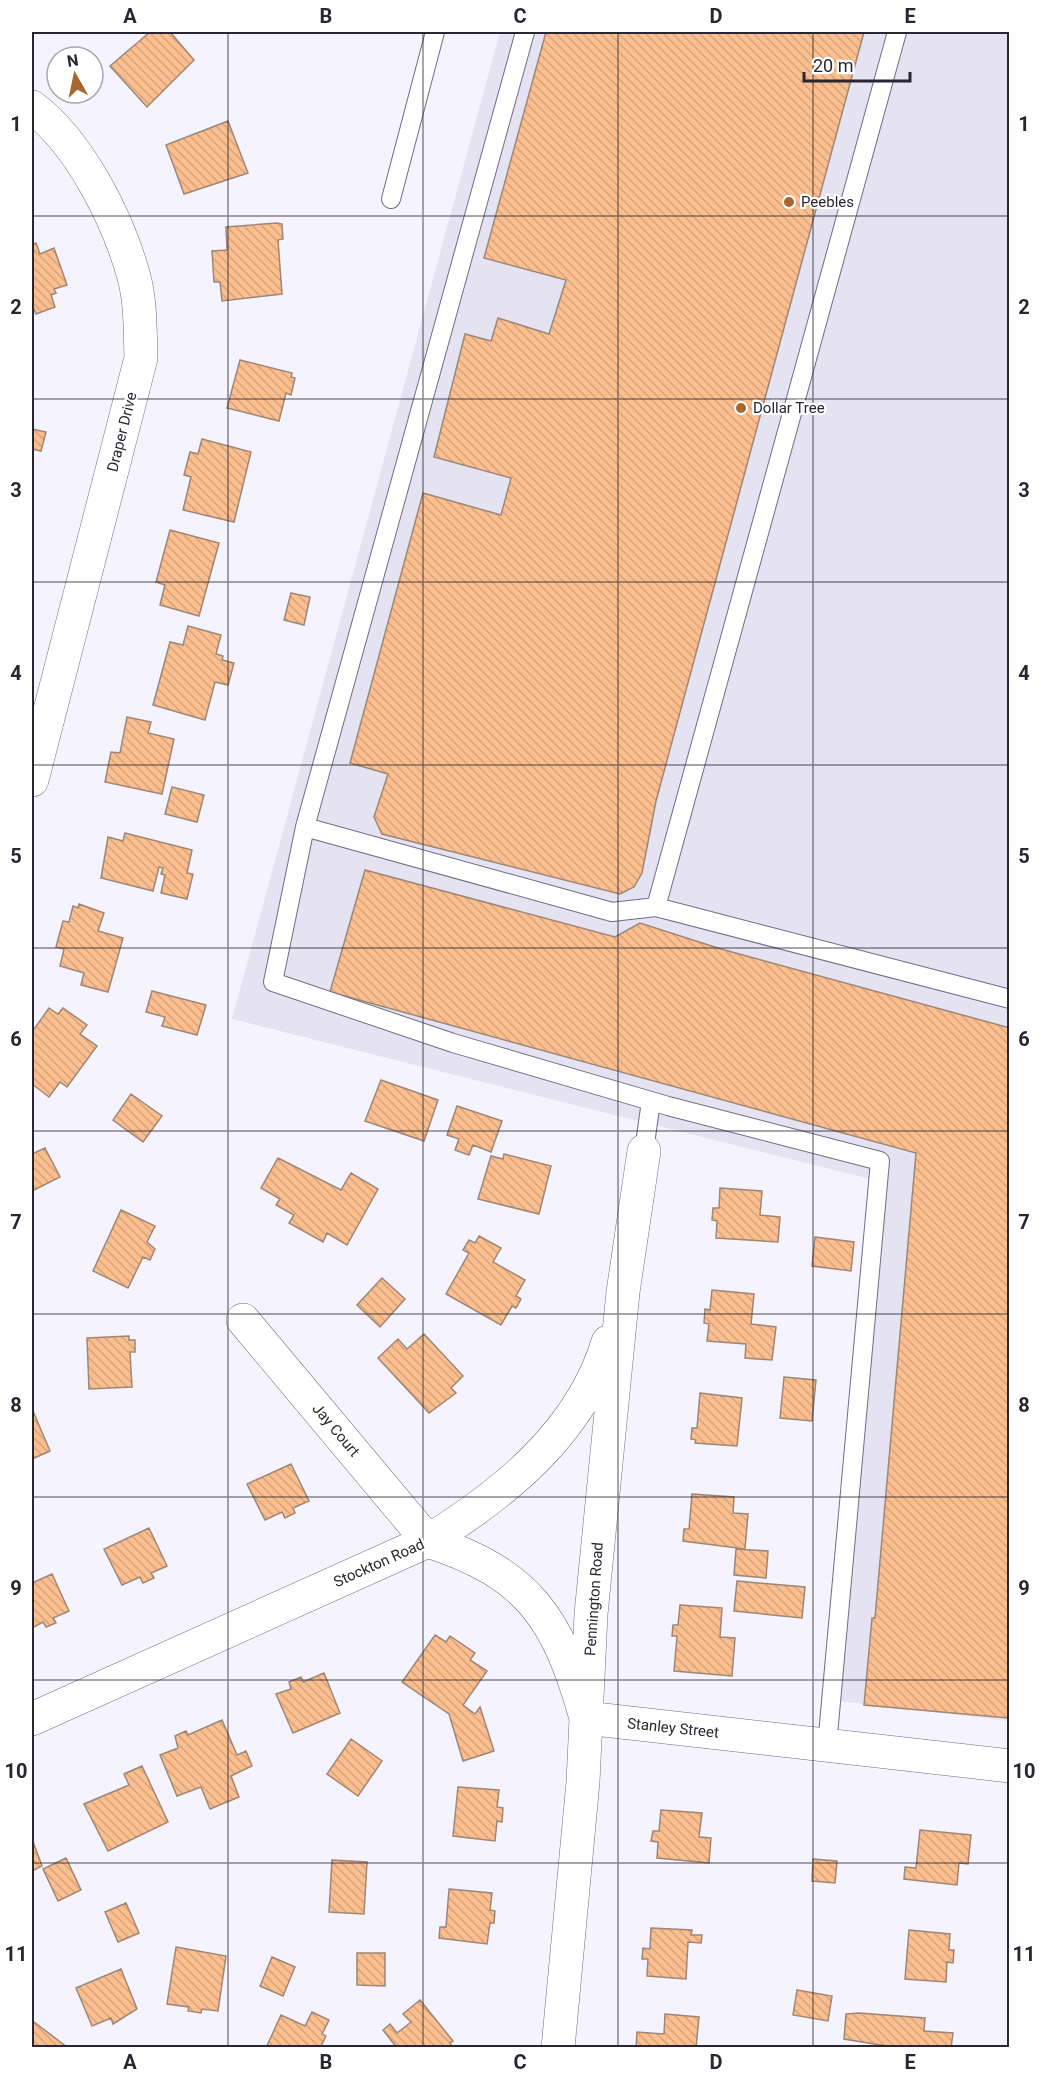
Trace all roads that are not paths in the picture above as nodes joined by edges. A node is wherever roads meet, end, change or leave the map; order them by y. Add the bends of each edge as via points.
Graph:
1 (435, 32) edge
2 (525, 32) edge
3 (897, 32) edge
4 (32, 107) edge
5 (392, 199) dead end
6 (32, 780) edge
7 (305, 827) junction
8 (656, 907) junction
9 (1010, 999) edge
10 (651, 1101) junction
11 (644, 1152) joint
12 (623, 1292) junction
13 (243, 1320) dead end
14 (428, 1540) junction
15 (586, 1718) junction
16 (32, 1719) edge
17 (827, 1746) junction
18 (1010, 1766) edge
19 (558, 2048) edge

1 - 5 lane
2 - 7 lane
3 - 8 lane
4 - 6 street, Draper Drive via 70,143 88,170 117,232 134,276 141,358
7 - 8 lane via 612,912
7 - 10 lane via 273,982 453,1043
8 - 9 lane
10 - 11 lane
10 - 17 lane via 880,1161
11 - 12 street, Pennington Road
12 - 14 street, Stockton Road via 582,1401 562,1430 522,1473 477,1511
12 - 15 street, Pennington Road via 591,1614
13 - 14 street, Jay Court
14 - 15 street via 490,1566 545,1616 564,1648
14 - 16 street, Stockton Road
15 - 17 street, Stanley Street
15 - 19 street, Pennington Road
17 - 18 street, Stanley Street

